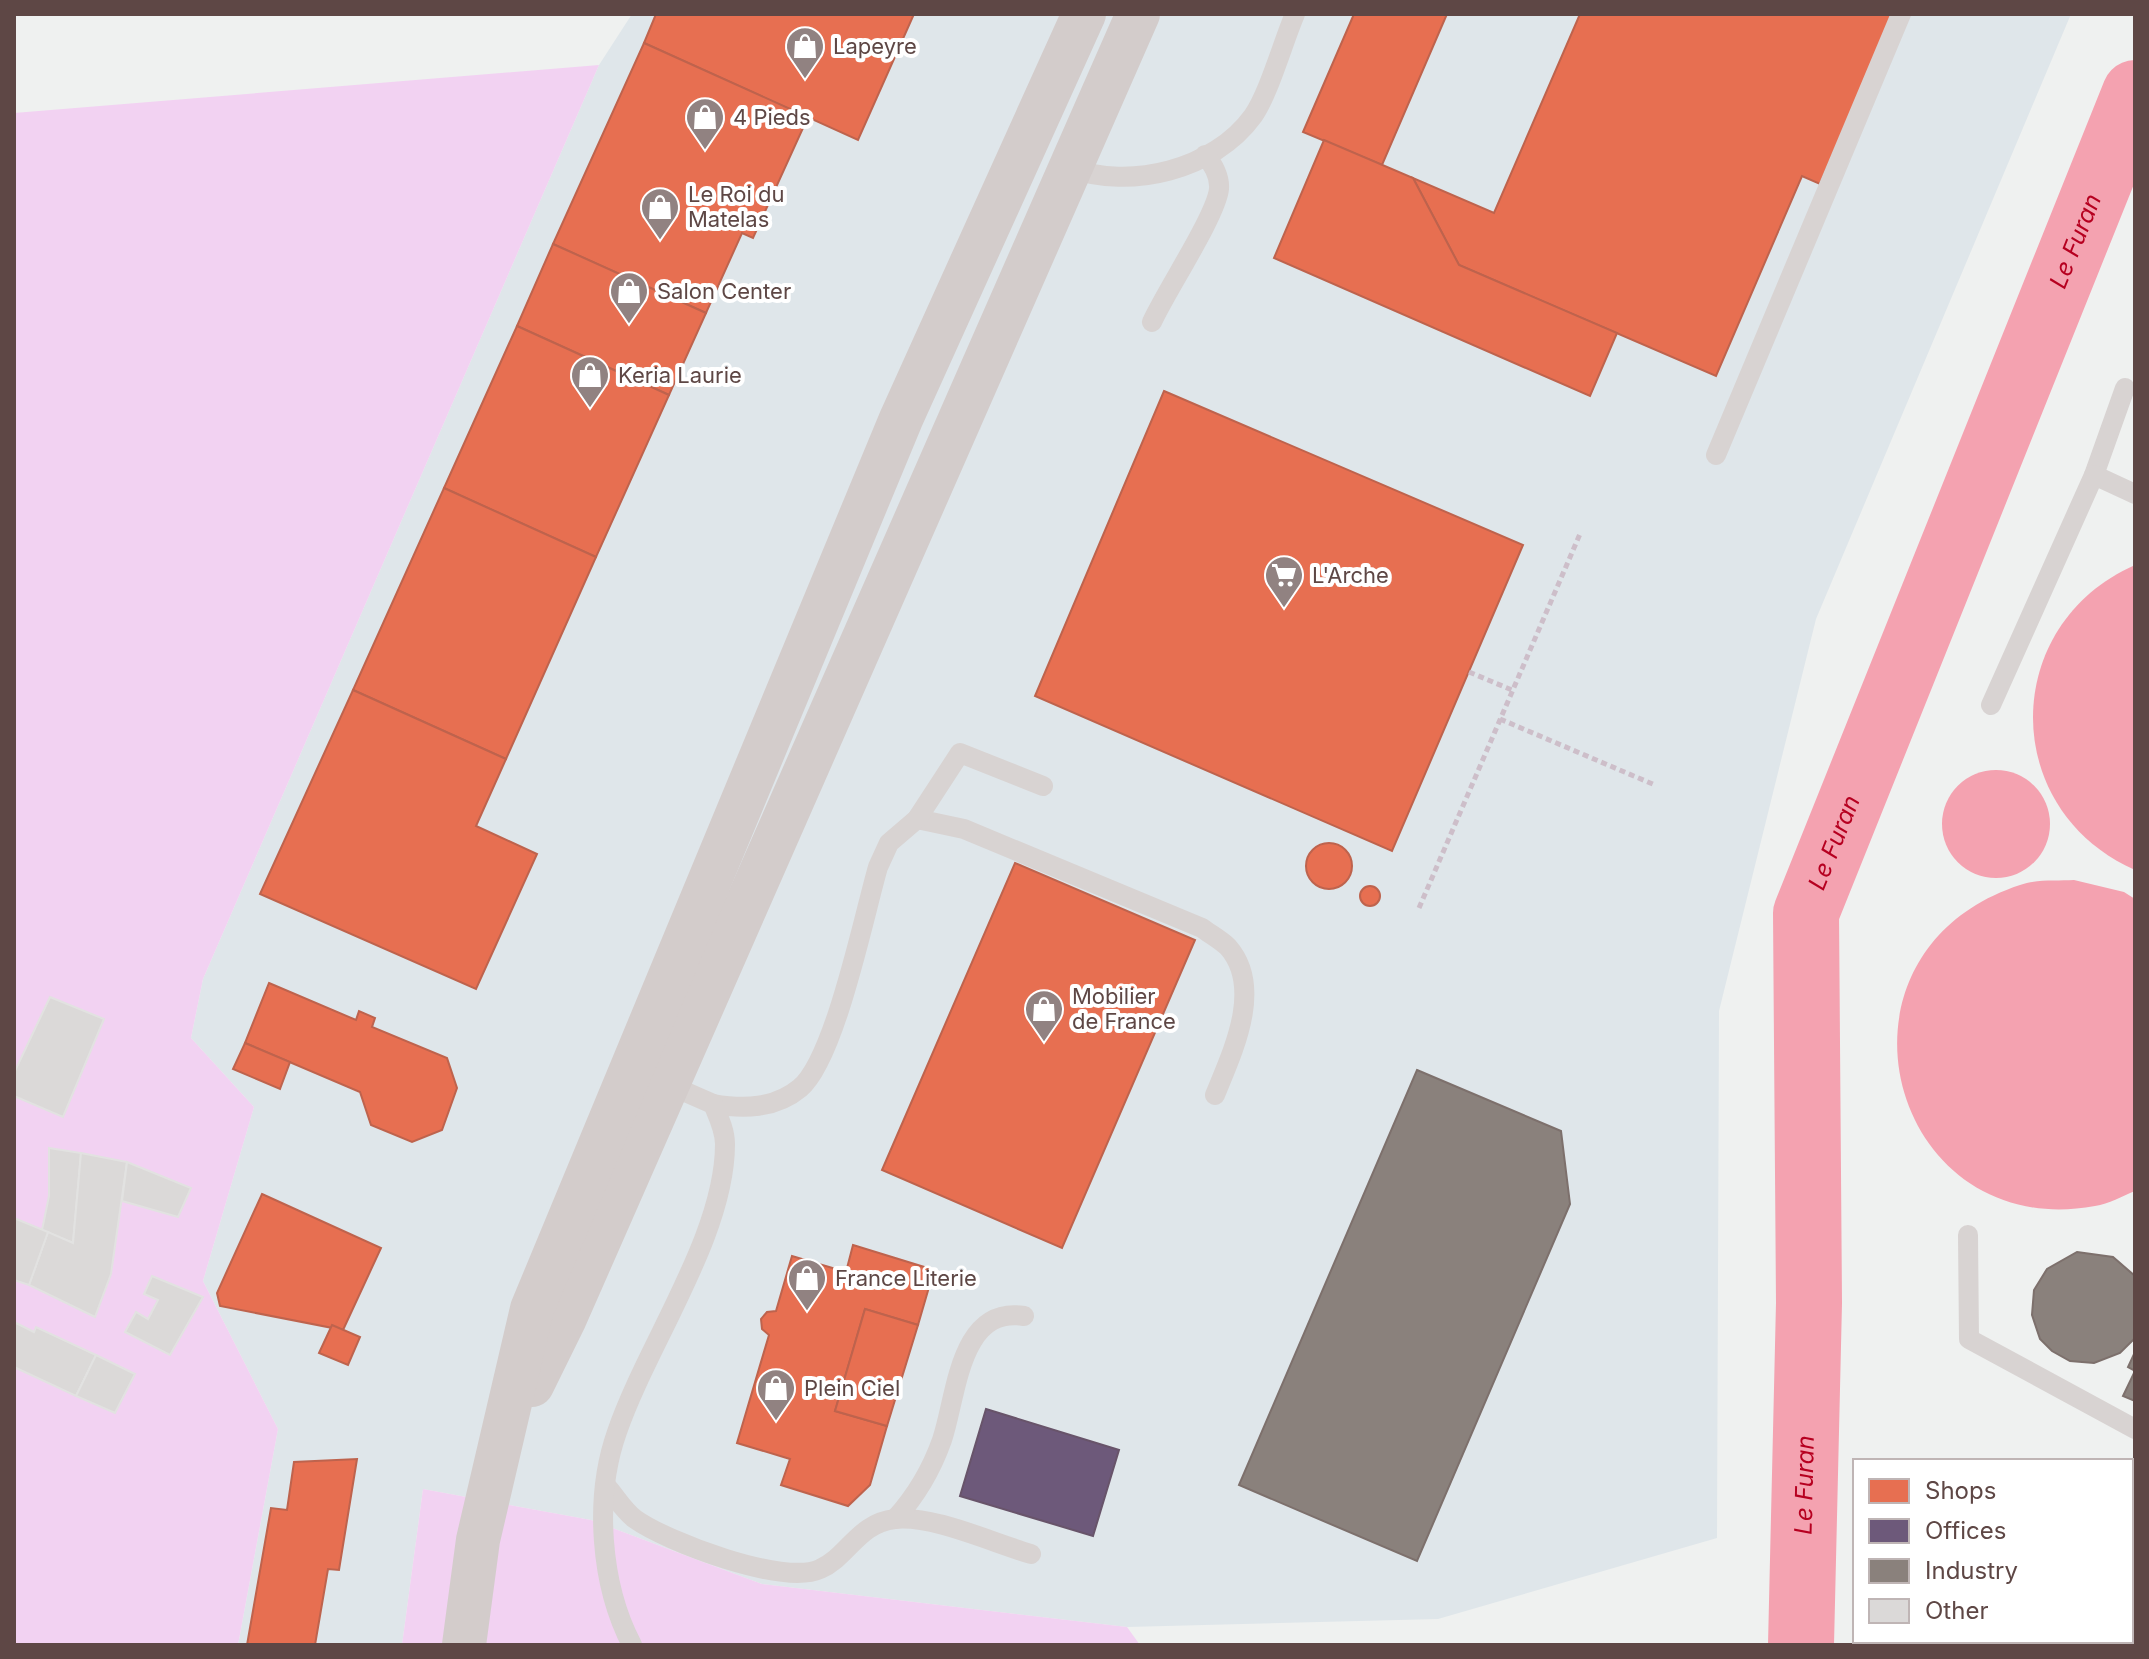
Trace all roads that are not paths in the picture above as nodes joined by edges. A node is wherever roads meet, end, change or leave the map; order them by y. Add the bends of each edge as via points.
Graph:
1 (1084, 14) edge
2 (1138, 14) edge
3 (1295, 14) edge
4 (1901, 14) edge
5 (1205, 155) junction
6 (1070, 168) junction
7 (1152, 322) dead end
8 (2125, 388) dead end
9 (1716, 455) dead end
10 (2094, 475) junction
11 (2135, 494) edge
12 (1991, 705) dead end
13 (1043, 786) dead end
14 (917, 819) junction
15 (650, 1075) junction
16 (1215, 1095) dead end
17 (713, 1104) junction
18 (1968, 1235) dead end
19 (1024, 1316) dead end
20 (2135, 1429) edge
21 (607, 1487) junction
22 (895, 1519) junction
23 (1031, 1554) dead end
24 (464, 1645) edge
25 (632, 1645) edge

1 - 15 main road via 901,419
2 - 6 main road
3 - 5 lane via 1254,115
4 - 9 lane
5 - 6 lane via 1165,172 1123,179
5 - 7 lane via 1219,188
6 - 15 main road
8 - 10 lane
10 - 11 lane
10 - 12 lane
13 - 14 lane via 960,753
14 - 16 lane via 964,829 1202,928 1229,948 1244,983 1243,1025
14 - 17 lane via 889,843 878,867 818,1065 802,1087 779,1102 741,1109
15 - 17 lane
15 - 24 main road via 565,1318 504,1441 478,1540
17 - 21 lane via 726,1141 718,1203 616,1434
18 - 20 lane via 1969,1339
19 - 22 lane via 1005,1313 973,1338 941,1441 918,1494
21 - 22 lane via 633,1518 664,1536 794,1573 820,1569 864,1530
21 - 25 lane via 603,1546
22 - 23 lane via 934,1524

